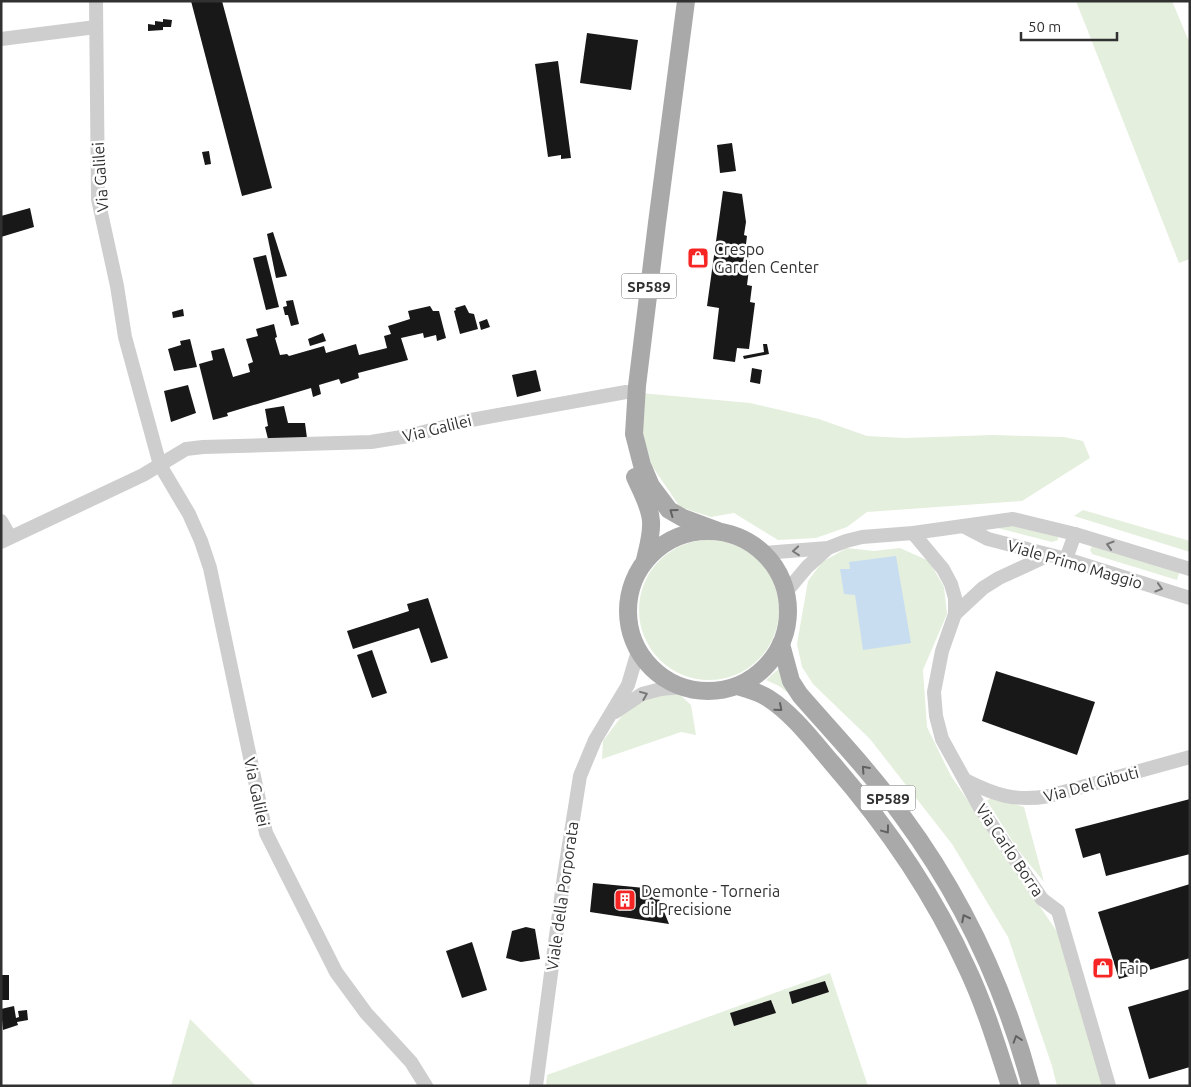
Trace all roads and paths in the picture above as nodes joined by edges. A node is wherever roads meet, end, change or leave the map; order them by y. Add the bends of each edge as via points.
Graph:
1 (96, 1) edge
2 (674, 1) edge
3 (686, 1) edge
4 (96, 27) junction
5 (1, 39) edge
6 (626, 392) junction
7 (160, 465) junction
8 (1, 521) edge
9 (963, 526) junction
10 (718, 531) junction
11 (913, 533) junction
12 (1075, 534) junction
13 (6, 540) edge
14 (828, 548) junction
15 (764, 553) junction
16 (1049, 555) junction
17 (1066, 559) junction
18 (645, 560) junction
19 (1190, 569) edge
20 (786, 592) junction
21 (1190, 598) edge
22 (955, 614) junction
23 (781, 644) junction
24 (638, 651) junction
25 (737, 686) junction
26 (681, 687) junction
27 (612, 713) junction
28 (1190, 757) edge
29 (965, 780) junction
30 (426, 1086) edge
31 (536, 1086) edge
32 (1010, 1086) edge
33 (1031, 1086) edge
34 (1109, 1086) edge

1 - 4 street, Via Galilei
2 - 6 main road, SP589
10 -> 3 main road, SP589 via 669,510 651,486 634,434 636,396
4 - 5 street
4 - 7 street, Via Galilei via 98,199 125,337
6 - 7 street, Via Galilei via 371,442 194,448
6 - 18 main road, SP589 via 625,451 651,520
7 - 13 street, Via Galilei
7 - 30 street, Via Galilei via 189,514 210,568 266,833 336,972 366,1013 411,1062
8 - 13 street
9 - 11 street, Viale Primo Maggio
9 - 12 street, Viale Primo Maggio via 1013,519
9 - 16 street, Viale Primo Maggio via 988,539
10 - 15 main road, SP589 via 735,535
10 - 18 main road, SP589 via 679,535
11 - 14 street, Viale Primo Maggio via 862,537
11 - 22 street, Via Carlo Borra via 943,569 951,584
12 - 17 street
19 -> 12 street, Viale Primo Maggio
14 -> 15 street
14 - 20 street
15 - 20 main road, SP589 via 778,571
16 - 17 street, Viale Primo Maggio
16 - 22 street, Via Carlo Borra via 998,578
17 -> 21 street, Viale Primo Maggio
18 - 24 main road, SP589 via 633,581 627,605 629,629
20 - 23 main road, SP589 via 788,618
22 - 29 street, Via Carlo Borra via 942,651 934,692 942,739
23 - 25 main road, SP589 via 770,662
33 -> 23 main road, SP589 via 1008,1013 959,905 903,817 800,695 791,681
24 - 26 main road, SP589 via 656,672
24 - 27 street, Viale della Porporata via 628,685
25 - 26 main road, SP589 via 709,691
25 -> 32 main road, SP589 via 768,698 782,709 854,788 888,831 941,915 967,969
27 -> 26 street via 642,694
27 - 31 street, Viale della Porporata via 595,740 580,776
28 - 29 street, Via Del Gibuti via 1032,799 989,792
29 - 34 street, Via Carlo Borra via 1042,900 1058,911

